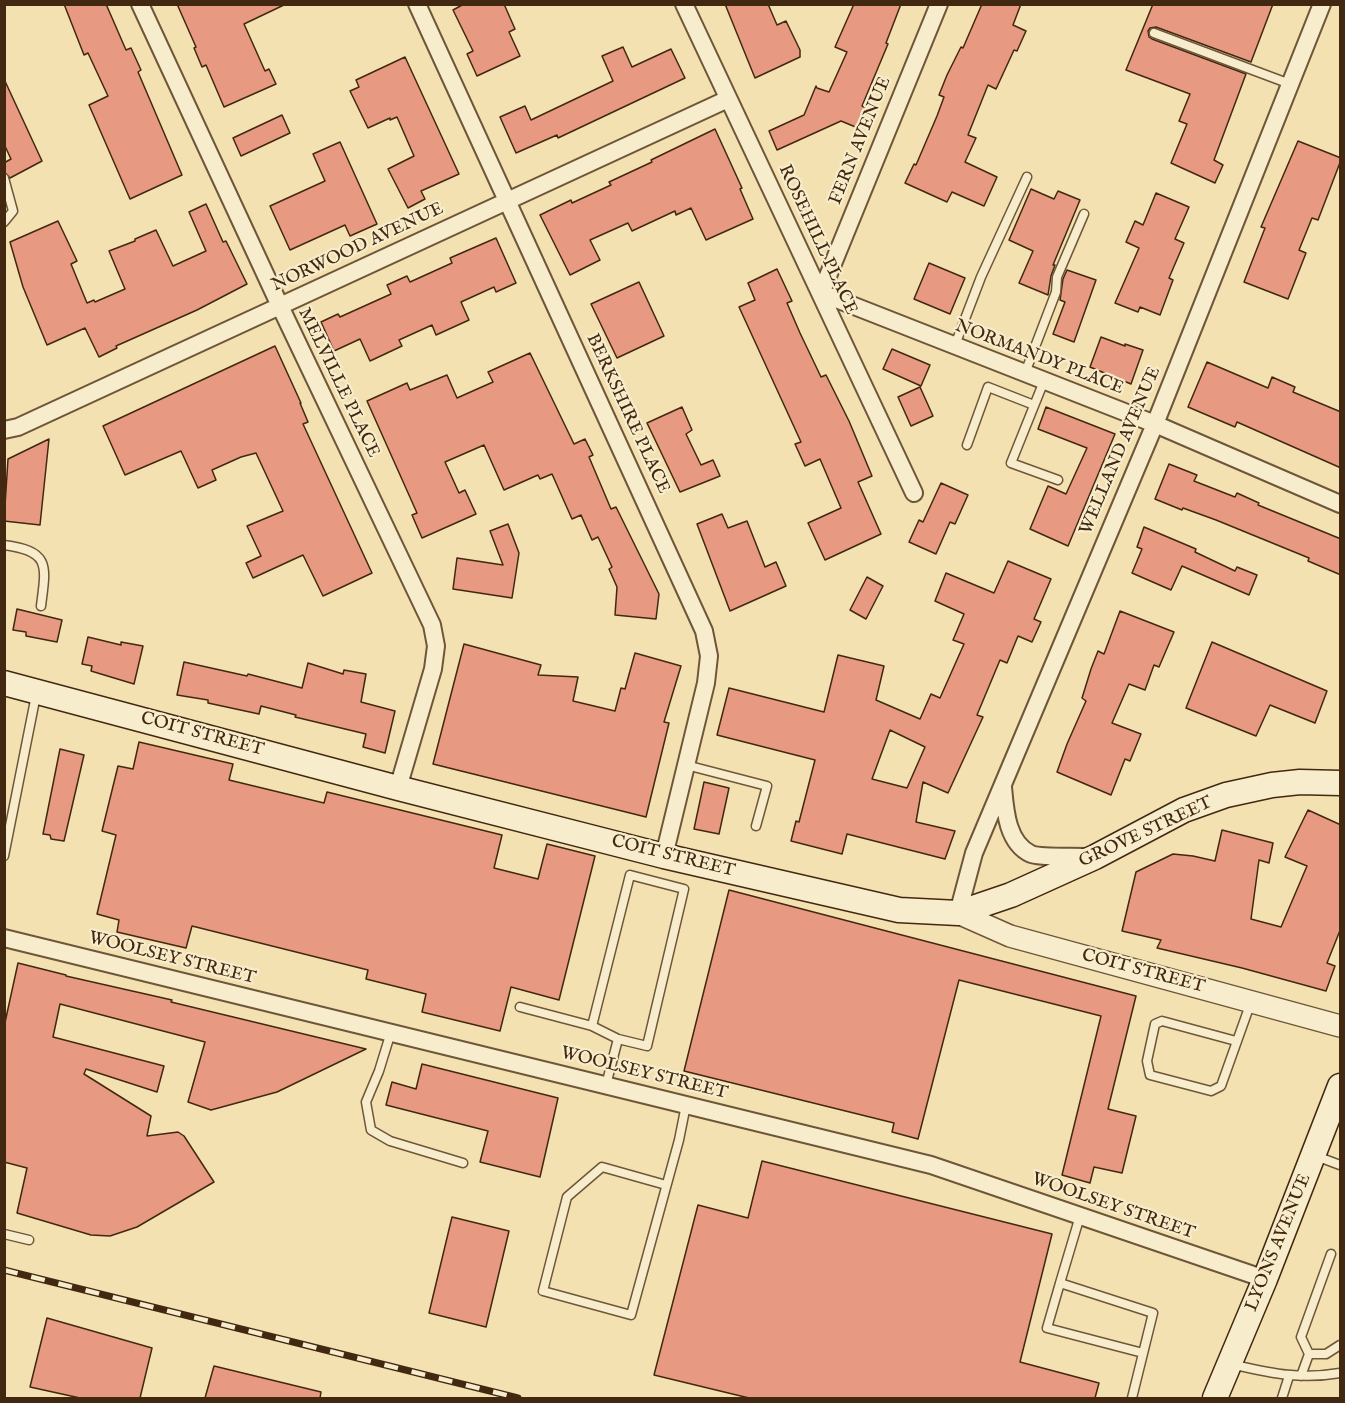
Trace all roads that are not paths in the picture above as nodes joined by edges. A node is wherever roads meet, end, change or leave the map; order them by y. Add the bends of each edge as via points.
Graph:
1 (140, 4) edge
2 (417, 4) edge
3 (684, 4) edge
4 (939, 4) edge
5 (1322, 4) edge
6 (1154, 33) dead end
7 (1290, 84) junction
8 (728, 99) junction
9 (1027, 177) dead end
10 (4, 178) edge
11 (508, 201) junction
12 (1084, 214) dead end
13 (4, 222) edge
14 (821, 293) junction
15 (279, 306) junction
16 (955, 345) junction
17 (1025, 373) junction
18 (1044, 381) junction
19 (1034, 405) junction
20 (1155, 424) junction
21 (4, 430) edge
22 (967, 445) dead end
23 (1058, 480) dead end
24 (914, 493) dead end
25 (1341, 504) edge
26 (4, 545) edge
27 (41, 606) dead end
28 (4, 683) edge
29 (37, 692) junction
30 (686, 765) junction
31 (1003, 782) junction
32 (1341, 783) edge
33 (398, 788) junction
34 (756, 826) dead end
35 (4, 856) edge
36 (664, 856) junction
37 (1095, 857) junction
38 (958, 913) junction
39 (4, 938) edge
40 (1251, 1002) junction
41 (520, 1007) dead end
42 (592, 1026) junction
43 (1341, 1026) edge
44 (391, 1032) junction
45 (618, 1039) junction
46 (1236, 1041) junction
47 (606, 1085) junction
48 (1341, 1086) edge
49 (686, 1105) junction
50 (1314, 1155) junction
51 (463, 1163) dead end
52 (1341, 1166) edge
53 (666, 1185) junction
54 (1080, 1216) junction
55 (4, 1234) edge
56 (29, 1240) dead end
57 (1331, 1254) dead end
58 (1265, 1279) junction
59 (1060, 1282) junction
60 (1341, 1345) edge
61 (1143, 1353) junction
62 (1310, 1354) junction
63 (1230, 1364) junction
64 (1341, 1373) edge
65 (1288, 1376) junction
66 (1301, 1376) junction
67 (1132, 1398) edge
68 (1215, 1398) edge
69 (1282, 1398) edge

1 - 15 street, MELVILLE PLACE
2 - 11 street, BERKSHIRE PLACE
3 - 8 street, ROSEHILL PLACE
4 - 14 street, FERN AVENUE
5 - 7 street, WELLAND AVENUE
6 - 7 lane
7 - 20 street, WELLAND AVENUE
8 - 11 street, NORWOOD AVENUE
8 - 14 street, ROSEHILL PLACE
9 - 16 lane
10 - 13 lane via 13,211
11 - 15 street, NORWOOD AVENUE
11 - 30 street, BERKSHIRE PLACE via 704,631 709,656 706,683
12 - 17 lane via 1057,277 1056,292
14 - 16 street, NORMANDY PLACE
14 - 24 street, ROSEHILL PLACE
15 - 21 street, NORWOOD AVENUE via 18,427
15 - 33 street, MELVILLE PLACE via 432,625 436,646 433,669
16 - 17 street, NORMANDY PLACE
17 - 18 street, NORMANDY PLACE
18 - 19 lane
18 - 20 street, NORMANDY PLACE
19 - 22 lane via 988,387
19 - 23 lane via 1011,464
20 - 25 street, NORMANDY PLACE
20 - 31 street, WELLAND AVENUE
26 - 27 lane via 30,549 40,560 45,571
28 - 29 main road, COIT STREET
29 - 33 main road, COIT STREET
29 - 35 lane
30 - 34 lane via 767,786
30 - 36 street, BERKSHIRE PLACE
31 - 37 street via 1005,817 1018,843 1032,855
31 - 38 street, WELLAND AVENUE via 974,853
32 - 37 main road, GROVE STREET via 1300,782 1226,795 1184,810
33 - 36 main road, COIT STREET
36 - 38 main road, COIT STREET via 899,910
37 - 38 main road, GROVE STREET via 1011,895
38 - 40 street, COIT STREET via 1010,936
39 - 44 street, WOOLSEY STREET
40 - 43 street, COIT STREET
40 - 46 lane
41 - 42 lane
42 - 45 lane
42 - 45 lane via 630,875 684,889 647,1046
44 - 47 street, WOOLSEY STREET
44 - 51 lane via 366,1102 372,1131 390,1141
45 - 47 lane
46 - 46 lane via 1221,1086 1210,1091 1150,1075 1147,1061 1155,1024 1162,1021
47 - 49 street, WOOLSEY STREET
48 - 50 main road, LYONS AVENUE
49 - 53 lane
49 - 54 street, WOOLSEY STREET via 932,1165
50 - 52 lane
50 - 58 main road, LYONS AVENUE
53 - 53 lane via 631,1315 543,1291 567,1197 602,1167
54 - 58 street, WOOLSEY STREET
54 - 59 lane
55 - 56 lane
57 - 62 lane via 1301,1337
58 - 63 main road, LYONS AVENUE
59 - 61 lane via 1153,1313
59 - 61 lane via 1047,1328
60 - 62 lane via 1326,1354
61 - 67 lane
62 - 66 lane
63 - 65 lane
63 - 68 main road, LYONS AVENUE
64 - 66 lane
65 - 66 lane
65 - 69 lane

